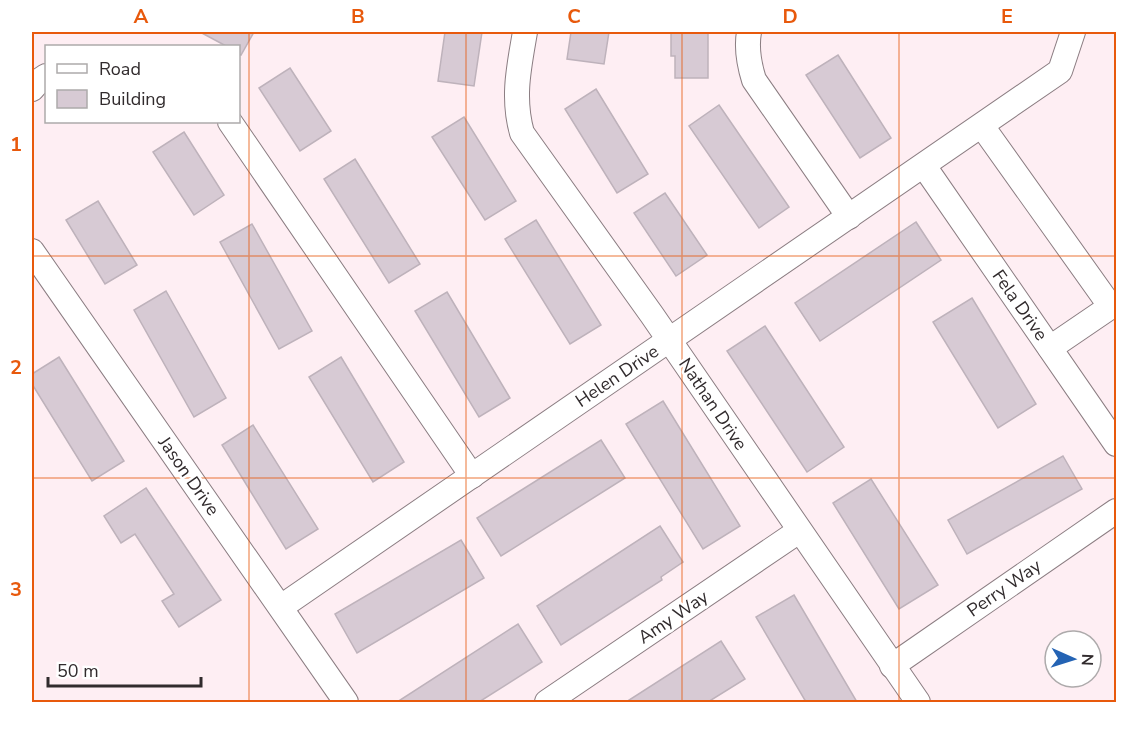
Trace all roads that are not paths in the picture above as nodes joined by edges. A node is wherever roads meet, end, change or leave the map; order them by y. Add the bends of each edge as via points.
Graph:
1 (525, 32) edge
2 (750, 32) edge
3 (1074, 32) edge
4 (45, 77) edge
5 (32, 89) edge
6 (231, 123) edge
7 (982, 126) junction
8 (924, 166) junction
9 (849, 217) junction
10 (32, 251) edge
11 (1114, 305) edge
12 (669, 340) junction
13 (1050, 348) junction
14 (1116, 444) edge
15 (472, 476) junction
16 (1116, 511) edge
17 (800, 531) junction
18 (280, 607) junction
19 (892, 666) junction
20 (346, 702) edge
21 (547, 702) edge
22 (918, 702) edge

1 - 12 street, Nathan Drive via 516,81 522,133
2 - 9 street via 747,43 754,80
3 - 7 street, Helen Drive via 1060,71
4 - 5 street
6 - 15 street
7 - 8 street, Helen Drive
7 - 11 street
8 - 9 street, Helen Drive
8 - 13 street, Fela Drive
9 - 12 street, Helen Drive
10 - 18 street, Jason Drive
11 - 13 street
12 - 15 street, Helen Drive
12 - 17 street, Nathan Drive
13 - 14 street, Fela Drive
15 - 18 street, Helen Drive
16 - 19 street, Perry Way
17 - 19 street, Nathan Drive
17 - 21 street, Amy Way
18 - 20 street, Jason Drive
19 - 22 street, Nathan Drive

